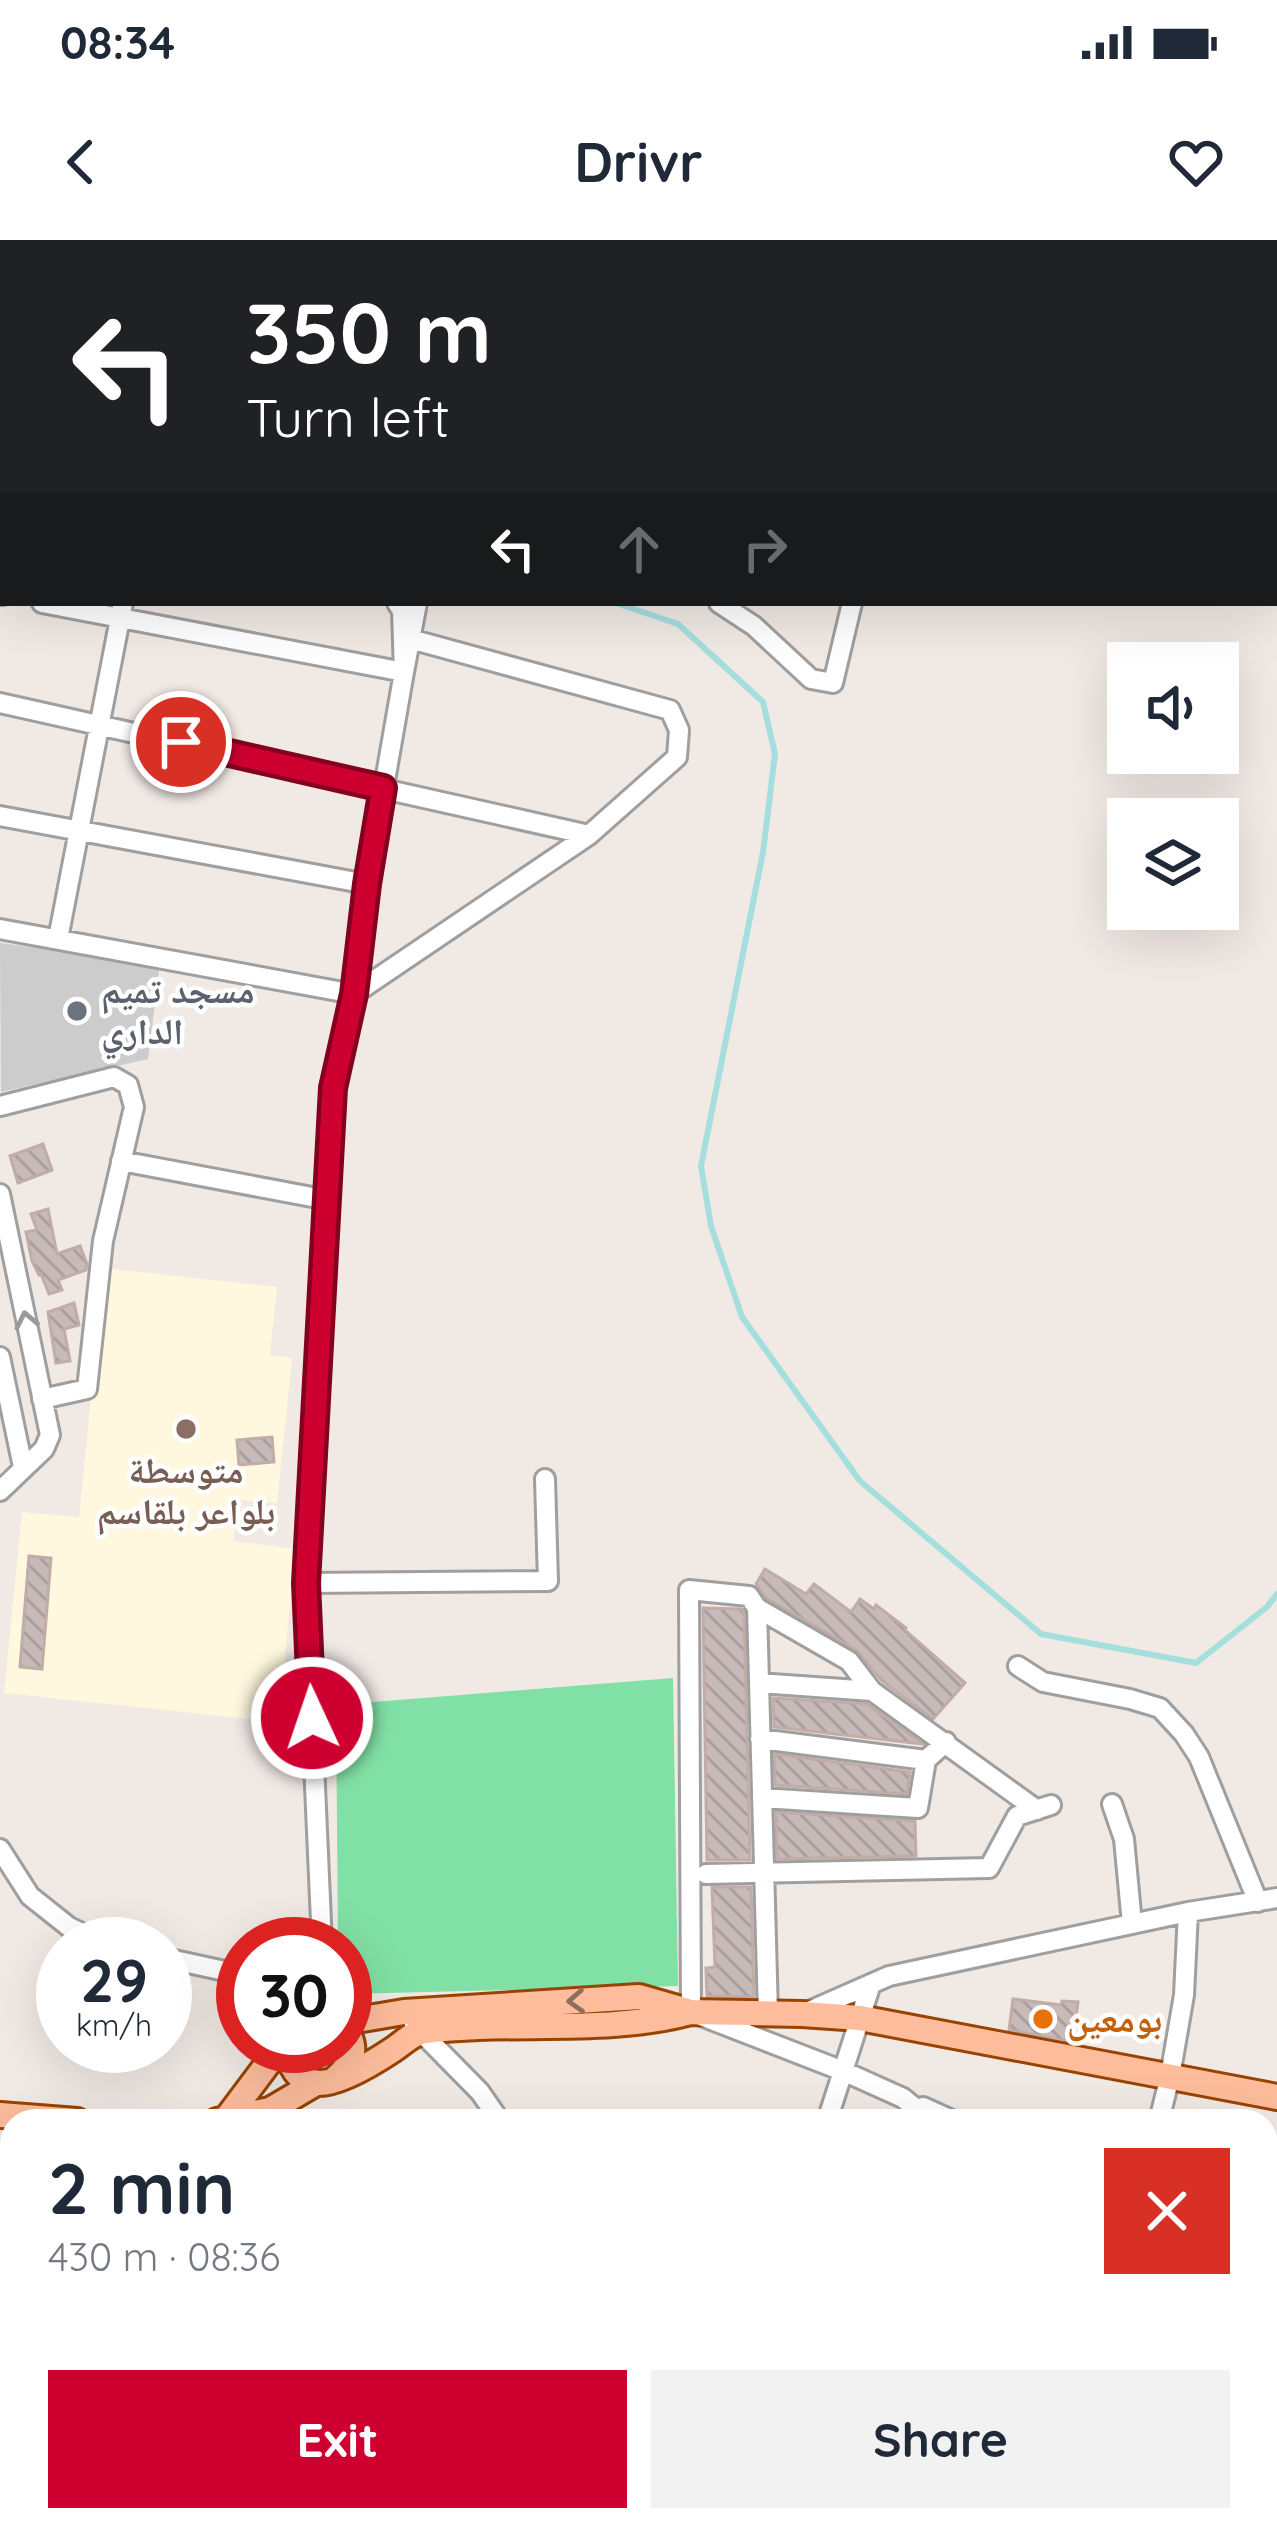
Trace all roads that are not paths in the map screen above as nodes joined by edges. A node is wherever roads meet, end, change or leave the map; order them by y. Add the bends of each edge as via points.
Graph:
1 (76, 606) edge
2 (400, 606) edge
3 (416, 606) edge
4 (724, 606) edge
5 (851, 606) edge
6 (122, 610) edge
7 (406, 639) junction
8 (404, 673) junction
9 (0, 703) edge
10 (100, 724) junction
11 (383, 788) junction
12 (0, 816) edge
13 (79, 831) junction
14 (589, 835) junction
15 (367, 884) junction
16 (0, 929) edge
17 (58, 939) junction
18 (354, 994) junction
19 (0, 1106) edge
20 (121, 1161) junction
21 (0, 1194) edge
22 (328, 1200) junction
23 (0, 1357) edge
24 (43, 1400) junction
25 (23, 1467) junction
26 (545, 1478) dead end
27 (0, 1491) edge
28 (306, 1583) junction
29 (757, 1608) junction
30 (1018, 1666) dead end
31 (759, 1683) junction
32 (872, 1691) junction
33 (760, 1739) junction
34 (946, 1742) junction
35 (926, 1760) junction
36 (762, 1798) junction
37 (1112, 1804) dead end
38 (0, 1849) edge
39 (764, 1873) junction
40 (706, 1874) dead end
41 (1267, 1900) edge
42 (1188, 1912) junction
43 (56, 1917) edge
44 (321, 1917) edge
45 (1132, 1924) junction
46 (871, 1984) junction
47 (691, 2012) junction
48 (768, 2014) junction
49 (802, 2014) junction
50 (860, 2018) junction
51 (411, 2022) junction
52 (372, 2024) edge
53 (843, 2071) junction
54 (261, 2073) edge
55 (297, 2073) edge
56 (340, 2073) edge
57 (1170, 2076) junction
58 (324, 2082) junction
59 (1277, 2097) edge
60 (231, 2109) edge
61 (272, 2109) edge
62 (492, 2109) edge
63 (831, 2109) edge
64 (910, 2109) edge
65 (1162, 2109) edge

1 - 6 street
2 - 7 street
3 - 7 street
4 - 5 street via 811,679 833,683
6 - 8 street
6 - 10 street
7 - 8 street
7 - 14 street via 670,710 677,757
8 - 11 street
9 - 10 street
10 - 11 street
10 - 13 street
11 - 14 street
11 - 15 street
12 - 13 street
13 - 15 street
13 - 17 street
14 - 18 street
15 - 18 street
16 - 17 street
17 - 18 street
18 - 22 street via 333,1088
19 - 20 street via 114,1077 128,1085 134,1107
20 - 22 street
20 - 24 street via 103,1241 87,1389
24 -> 21 street
22 - 28 street
23 - 25 street
24 - 25 street via 50,1435
25 - 27 street
26 - 28 street via 548,1581
28 - 44 street
29 - 31 street
29 - 32 street via 848,1661
29 - 47 street via 749,1596 689,1590
30 - 41 street via 1042,1682 1160,1708 1199,1757
31 - 32 street
31 - 33 street
32 - 34 street
33 - 35 street
33 - 36 street
34 - 35 street
34 - 39 street via 1044,1808 1017,1816 988,1868
35 - 36 street via 918,1808
36 - 39 street
37 - 45 street via 1124,1839
38 - 43 street via 30,1896
39 - 40 street
39 - 48 street
41 - 42 street
42 - 45 street
42 - 57 street
45 - 46 street
46 - 49 street
46 - 50 street
47 - 48 main road
47 - 51 main road via 641,2022
47 - 53 street
48 - 49 main road
49 - 50 main road
50 - 53 street
50 - 57 main road
51 - 52 main road
51 - 58 main road via 375,2061
51 - 62 street
53 - 63 street
53 - 64 street
54 - 60 main road
55 - 58 main road
56 - 58 main road
57 - 59 main road
57 - 65 street
58 - 61 main road

